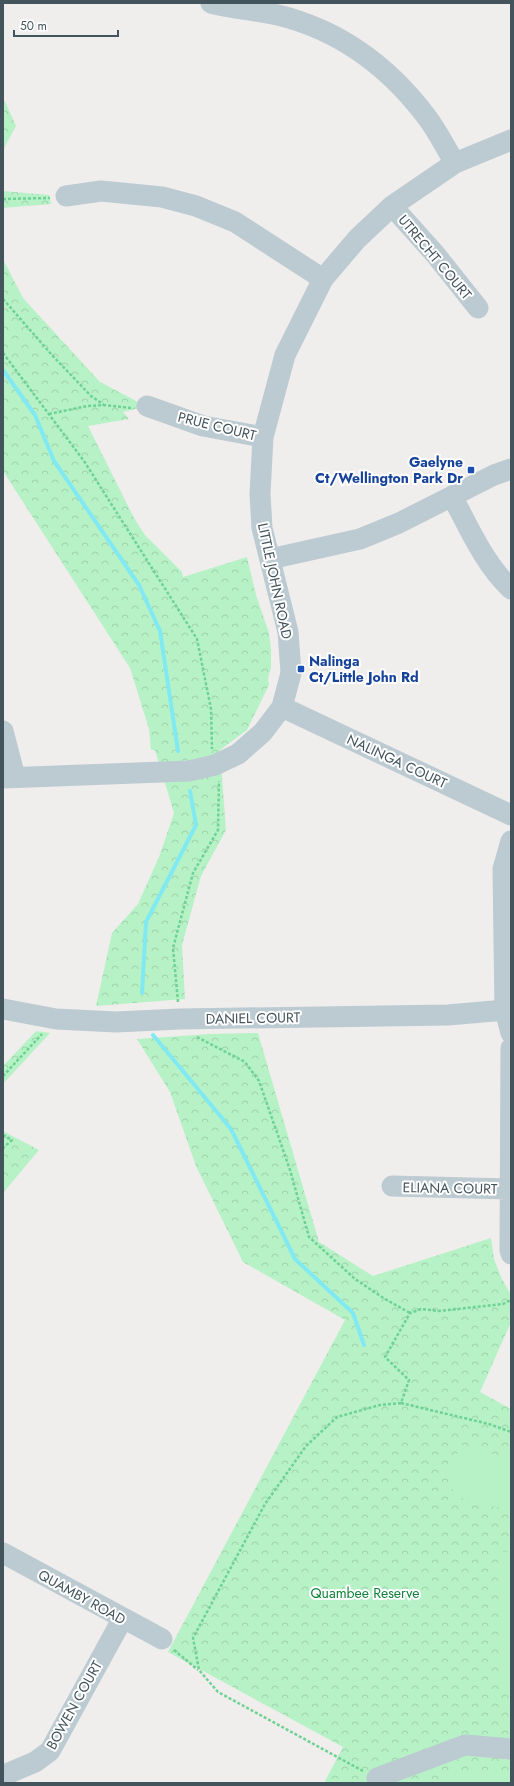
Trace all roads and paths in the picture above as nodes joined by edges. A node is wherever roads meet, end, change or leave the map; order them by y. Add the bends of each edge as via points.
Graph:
1 (211, 3) edge
2 (511, 140) edge
3 (455, 163) junction
4 (66, 196) joint
5 (3, 200) edge
6 (392, 206) junction
7 (324, 279) junction
8 (3, 299) edge
9 (478, 308) dead end
10 (3, 352) edge
11 (104, 405) junction
12 (147, 406) joint
13 (49, 414) junction
14 (263, 438) junction
15 (511, 469) edge
16 (452, 496) junction
17 (270, 559) junction
18 (511, 589) edge
19 (282, 707) junction
20 (3, 731) edge
21 (212, 752) dead end
22 (9, 778) edge
23 (219, 778) dead end
24 (511, 815) edge
25 (511, 841) edge
26 (179, 1007) dead end
27 (3, 1009) edge
28 (505, 1010) junction
29 (56, 1019) junction
30 (511, 1032) edge
31 (195, 1036) dead end
32 (511, 1048) edge
33 (3, 1076) edge
34 (3, 1135) edge
35 (3, 1148) edge
36 (392, 1186) dead end
37 (509, 1189) junction
38 (511, 1254) edge
39 (511, 1300) edge
40 (410, 1313) junction
41 (401, 1403) junction
42 (511, 1432) edge
43 (3, 1554) edge
44 (123, 1618) junction
45 (162, 1640) joint
46 (199, 1670) junction
47 (511, 1749) edge
48 (9, 1773) dead end
49 (377, 1778) joint

1 - 3 street via 305,23 351,44 391,75 426,116
2 - 3 street, LITTLE JOHN ROAD
3 - 6 street, LITTLE JOHN ROAD
4 - 5 path
4 - 7 street via 101,191 162,197 196,206 235,222
6 - 7 street, LITTLE JOHN ROAD via 357,239
6 - 9 street, UTRECHT COURT
7 - 14 street, LITTLE JOHN ROAD via 285,355
8 - 11 path via 91,396
10 - 13 path
11 - 12 path via 127,408
11 - 13 path
12 - 14 street, PRUE COURT via 203,426
13 - 21 path via 84,461 197,639 211,709
14 - 17 street, LITTLE JOHN ROAD via 261,521
15 - 16 street
16 - 17 street via 399,523 360,539
16 - 18 street via 486,559
17 - 19 street, LITTLE JOHN ROAD via 288,632 291,673
19 - 22 street, LITTLE JOHN ROAD via 263,732 238,754 215,765 189,771
19 - 24 street, NALINGA COURT
20 - 22 street
23 - 26 path via 218,830 194,873 173,948
25 - 28 street via 504,869
27 - 29 street, DANIEL COURT
28 - 29 street, DANIEL COURT via 448,1015 180,1018 116,1022
28 - 30 street
29 - 33 path
31 - 40 path via 246,1062 259,1082 290,1170 309,1237 355,1279
32 - 37 street
34 - 35 path via 12,1140
36 - 37 street, ELIANA COURT
37 - 38 street
39 - 40 path via 503,1304 439,1311 421,1309
40 - 41 path via 385,1357 409,1380
41 - 42 path via 489,1424
41 - 46 path via 380,1405 337,1417 306,1446 265,1504 193,1638
43 - 44 street, QUAMBY ROAD
44 - 45 street, QUAMBY ROAD
44 - 48 street, BOWEN COURT via 50,1751 35,1762
45 - 46 path
46 - 49 path via 218,1692
47 - 49 street via 465,1745

